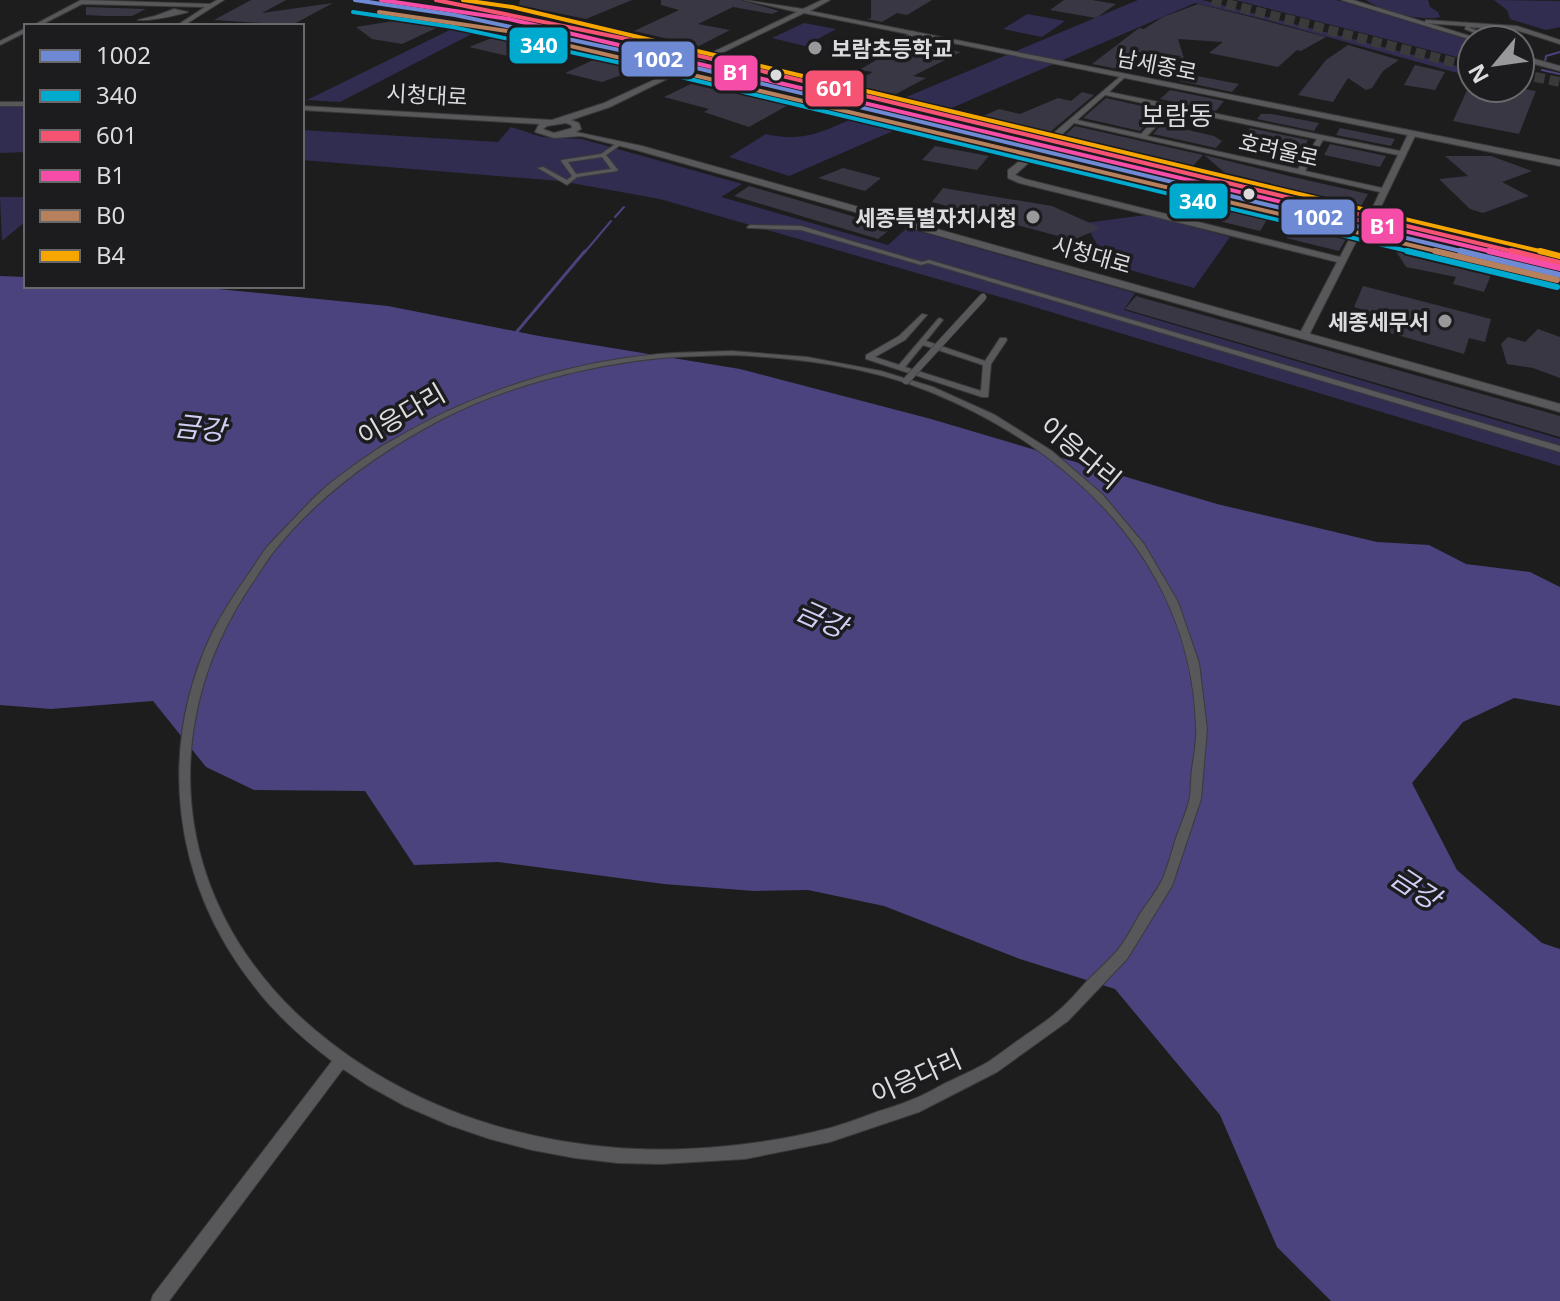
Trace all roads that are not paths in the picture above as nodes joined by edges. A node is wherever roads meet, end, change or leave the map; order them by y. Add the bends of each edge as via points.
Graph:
1 (221, 0) edge
2 (355, 0) edge
3 (401, 0) edge
4 (747, 0) edge
5 (827, 0) edge
6 (1345, 0) edge
7 (84, 1) edge
8 (1360, 2) edge
9 (211, 6) junction
10 (158, 9) dead end
11 (171, 11) junction
12 (805, 11) junction
13 (177, 16) junction
14 (154, 18) junction
15 (140, 20) dead end
16 (169, 21) dead end
17 (1426, 22) junction
18 (39, 24) edge
19 (182, 24) edge
20 (1455, 24) joint
21 (23, 32) edge
22 (1456, 32) edge
23 (0, 33) edge
24 (914, 33) junction
25 (1560, 42) edge
26 (0, 43) edge
27 (890, 47) dead end
28 (700, 61) junction
29 (1536, 61) edge
30 (689, 67) junction
31 (1560, 69) edge
32 (1123, 76) junction
33 (1104, 93) junction
34 (0, 102) edge
35 (24, 102) edge
36 (607, 105) junction
37 (1172, 106) junction
38 (304, 110) edge
39 (304, 110) edge
40 (560, 121) junction
41 (1072, 121) junction
42 (549, 122) junction
43 (578, 126) junction
44 (538, 130) junction
45 (1412, 134) junction
46 (566, 135) junction
47 (1142, 137) junction
48 (1321, 138) junction
49 (1031, 139) junction
50 (1052, 139) junction
51 (617, 145) dead end
52 (1067, 146) junction
53 (1039, 150) junction
54 (1402, 154) junction
55 (603, 155) junction
56 (554, 159) dead end
57 (564, 161) junction
58 (1560, 163) edge
59 (541, 168) dead end
60 (1300, 172) junction
61 (575, 176) junction
62 (1384, 191) junction
63 (1333, 210) junction
64 (1373, 215) junction
65 (1360, 226) junction
66 (750, 227) dead end
67 (1404, 227) junction
68 (1342, 260) junction
69 (1560, 263) edge
70 (1560, 275) edge
71 (983, 297) dead end
72 (924, 315) dead end
73 (940, 320) dead end
74 (916, 325) junction
75 (932, 329) junction
76 (1305, 332) junction
77 (1003, 340) dead end
78 (921, 342) junction
79 (987, 364) junction
80 (902, 366) junction
81 (906, 381) junction
82 (1560, 401) edge
83 (1560, 408) edge
84 (1560, 449) edge
85 (341, 1061) junction
86 (159, 1301) edge

1 - 9 street
2 - 30 street via 455,15
3 - 28 street
4 - 12 street, 남세종로
5 - 12 street
6 - 8 main road
7 - 9 street
7 - 18 street
8 - 17 main road
9 - 19 street
10 - 11 street
11 - 13 street
11 - 13 street via 186,12
11 - 14 street
12 - 24 street, 남세종로
12 - 28 street
13 - 14 street
13 - 16 street
14 - 15 street
17 - 20 street
17 - 22 main road
20 - 25 street via 1517,28
21 - 23 street
21 - 26 street
24 - 27 street
24 - 32 street, 남세종로
28 - 30 street
28 - 49 street
29 - 31 main road
30 - 36 street
30 - 53 street
32 - 33 street
32 - 45 street, 남세종로
33 - 37 street, 호려울로
33 - 41 street
34 - 35 street
36 - 40 street
36 - 43 street
37 - 47 street
37 - 48 street, 호려울로
38 - 42 street, 시청대로
39 - 44 street, 시청대로 via 472,120
40 - 42 street, 시청대로
40 - 43 street, 시청대로
41 - 47 street, 호려울로
41 - 50 street
42 - 44 street
43 - 46 street
43 - 76 street, 시청대로
44 - 46 street, 시청대로
45 - 54 street
45 - 58 street, 남세종로
46 - 76 street, 시청대로 via 639,148
47 - 60 street, 호려울로
48 - 54 street, 호려울로
48 - 60 street
49 - 50 street
49 - 52 street
50 - 52 street
51 - 55 street
52 - 63 street
53 - 65 street
53 - 68 street via 1011,176
54 - 62 street
55 - 57 street
55 - 61 street via 618,170
56 - 57 street
57 - 61 street
59 - 61 street via 567,183
60 - 62 street, 호려울로
62 - 64 street
63 - 64 street
63 - 67 street
64 - 67 street
65 - 68 street
65 - 70 street
66 - 84 street via 801,228 927,261
67 - 69 street
68 - 76 street
71 - 81 street, bridge
72 - 74 street
73 - 75 street
74 - 75 street
74 - 80 street via 869,357
75 - 78 street
76 - 82 street, 시청대로
76 - 83 street, 시청대로
77 - 79 street
78 - 79 street
78 - 80 street
79 - 80 street via 985,395
81 - 85 street, 이응다리 via 820,360 741,353 660,355 562,372 483,398 399,440 336,484 280,538 233,602 200,677 184,759 188,826 206,894 242,960 285,1013
81 - 85 street, 이응다리 via 995,418 1085,482 1141,545 1187,636 1202,728 1194,804 1166,882 1116,960 1042,1032 958,1086 858,1127 749,1152 637,1156 540,1145 427,1109
85 - 86 street

